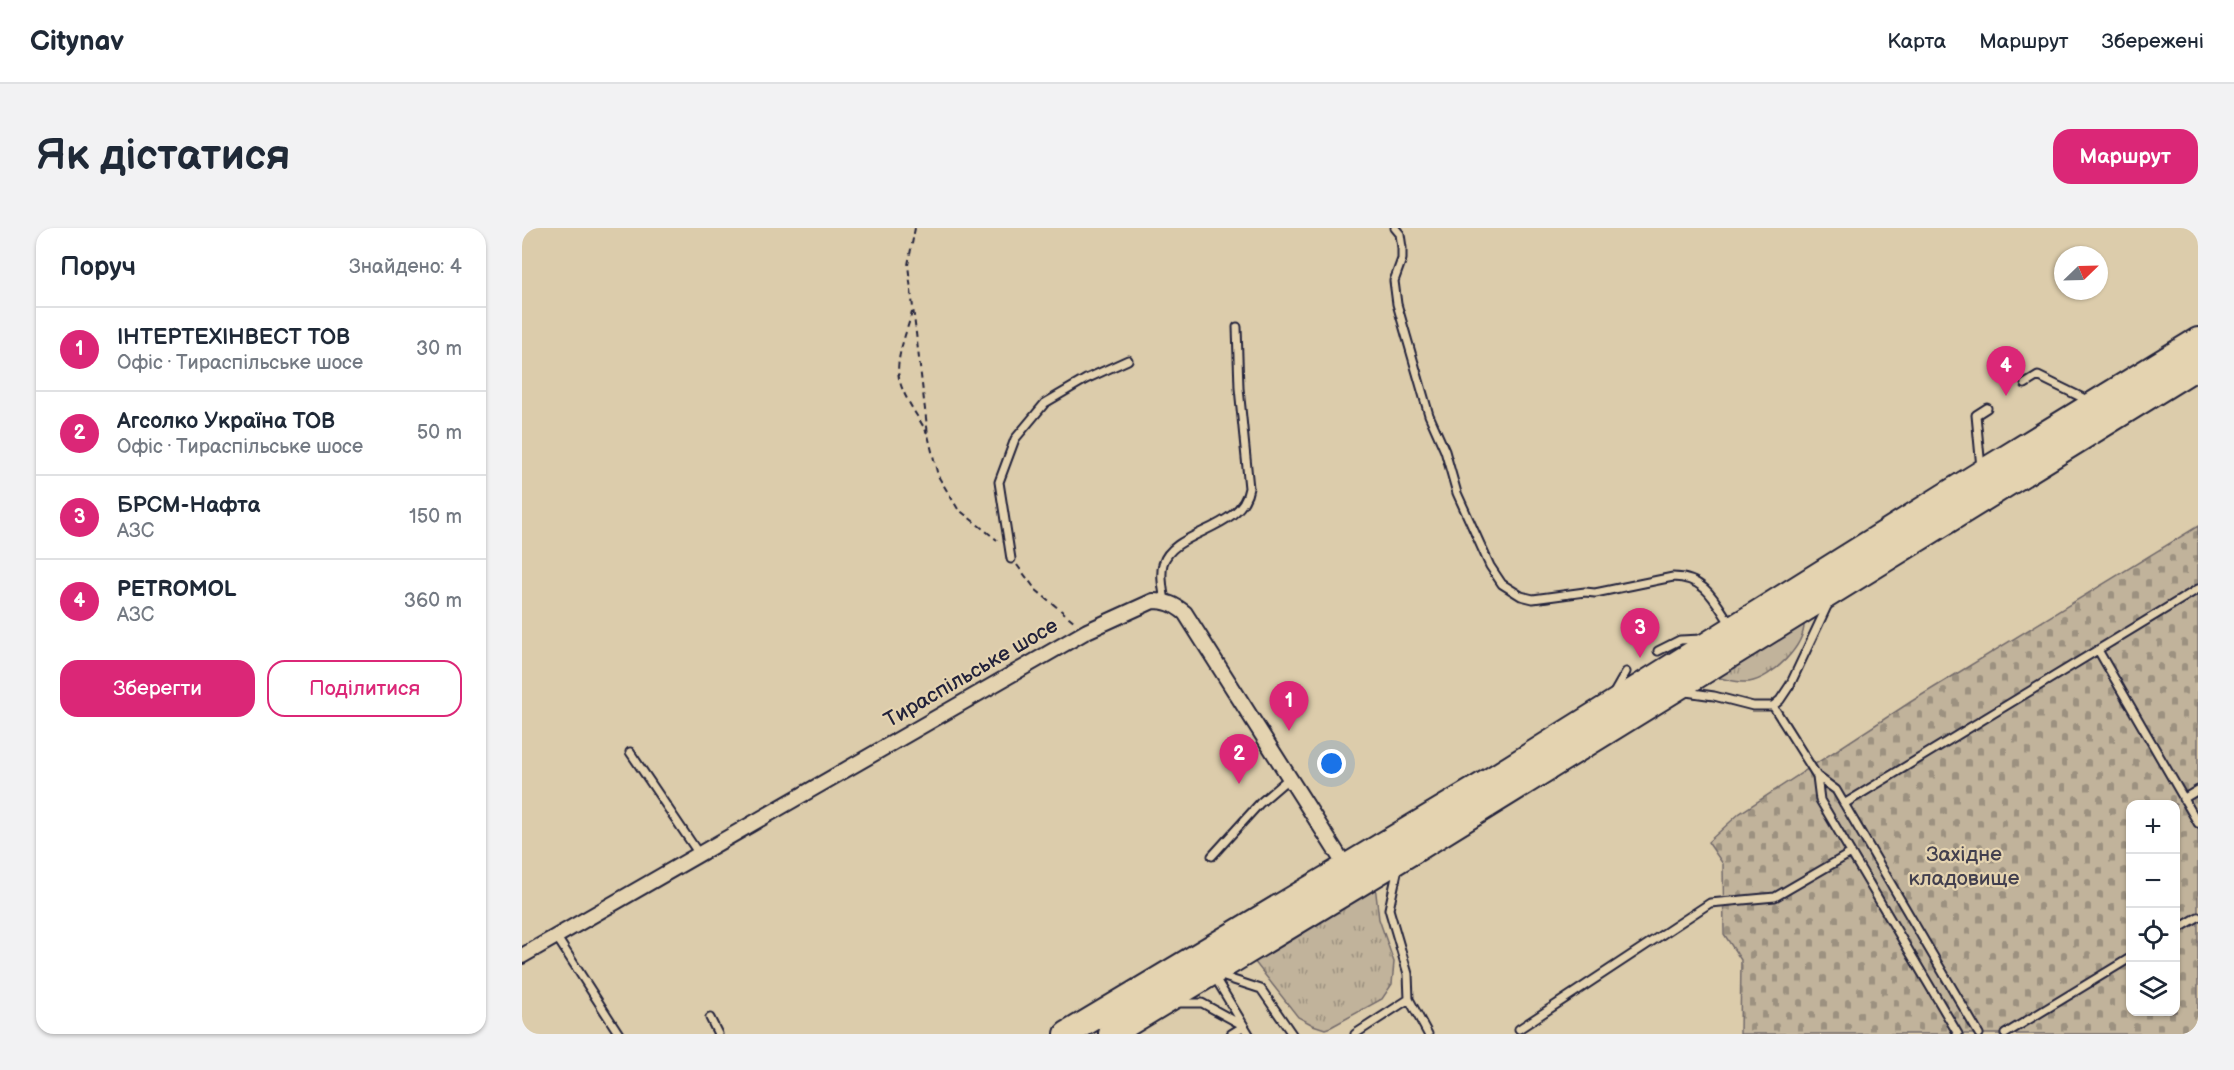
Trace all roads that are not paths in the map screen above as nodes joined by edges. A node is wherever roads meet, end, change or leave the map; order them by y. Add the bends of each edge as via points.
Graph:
1 (1395, 228) edge
2 (1237, 327) dead end
3 (2198, 340) edge
4 (1128, 360) dead end
5 (2198, 366) edge
6 (2025, 384) dead end
7 (2095, 404) junction
8 (1987, 408) dead end
9 (1981, 473) junction
10 (1011, 559) road end
11 (2198, 589) edge
12 (1835, 590) junction
13 (1165, 601) junction
14 (1726, 633) junction
15 (2098, 650) junction
16 (1658, 651) dead end
17 (1626, 672) dead end
18 (1674, 690) junction
19 (1773, 706) junction
20 (1607, 708) junction
21 (630, 752) dead end
22 (1817, 776) junction
23 (1289, 778) junction
24 (2198, 790) edge
25 (2183, 799) junction
26 (1844, 804) junction
27 (2198, 823) edge
28 (1851, 853) junction
29 (699, 854) junction
30 (1212, 856) dead end
31 (1400, 860) junction
32 (1346, 867) junction
33 (2198, 917) edge
34 (2180, 927) edge
35 (556, 936) junction
36 (522, 956) edge
37 (2126, 960) edge
38 (1213, 974) junction
39 (1408, 999) junction
40 (1163, 1003) junction
41 (710, 1018) dead end
42 (1244, 1026) junction
43 (1520, 1029) dead end
44 (619, 1034) edge
45 (718, 1034) edge
46 (1067, 1034) edge
47 (1111, 1034) edge
48 (1232, 1034) edge
49 (1249, 1034) edge
50 (1292, 1034) edge
51 (1355, 1034) edge
52 (1428, 1034) edge
53 (1958, 1034) edge
54 (1979, 1034) edge
55 (2005, 1034) edge

1 - 14 lane via 1402,248 1394,281 1397,304 1430,415 1457,493 1502,584 1521,596 1533,598 1595,593 1683,577 1692,579 1710,594
2 - 13 lane via 1248,497 1237,512 1170,552 1162,567
3 - 7 highway
4 - 10 lane via 1045,403 1015,439 999,482
5 - 12 highway
6 - 7 lane via 2038,376
7 - 9 highway
8 - 9 lane via 1976,415
9 - 14 highway
11 - 15 lane
12 - 18 highway
12 - 19 lane via 1790,685
13 - 23 street via 1185,613
13 - 29 street, Тираспільське шосе via 1153,601 1086,631
14 - 16 lane via 1680,640
14 - 20 highway
15 - 25 lane
15 - 26 lane
17 - 20 lane
18 - 19 lane via 1753,706
18 - 31 highway
19 - 22 lane
20 - 32 highway
21 - 29 lane
22 - 26 lane via 1836,790
22 - 28 lane via 1820,800
23 - 30 lane via 1260,803
23 - 32 street
24 - 25 lane
25 - 27 lane
26 - 54 lane
28 - 43 lane via 1775,897 1710,903
28 - 53 lane
29 - 35 street, Тираспільське шосе
31 - 38 highway
31 - 39 lane via 1389,909 1408,974
32 - 46 highway
33 - 34 lane
35 - 36 street, Тираспільське шосе
35 - 44 lane
37 - 55 lane
38 - 40 highway
38 - 42 lane
38 - 50 lane via 1261,989
39 - 51 lane
39 - 52 lane
40 - 42 lane via 1202,1004
40 - 47 highway
41 - 45 lane
42 - 48 lane
42 - 49 lane

